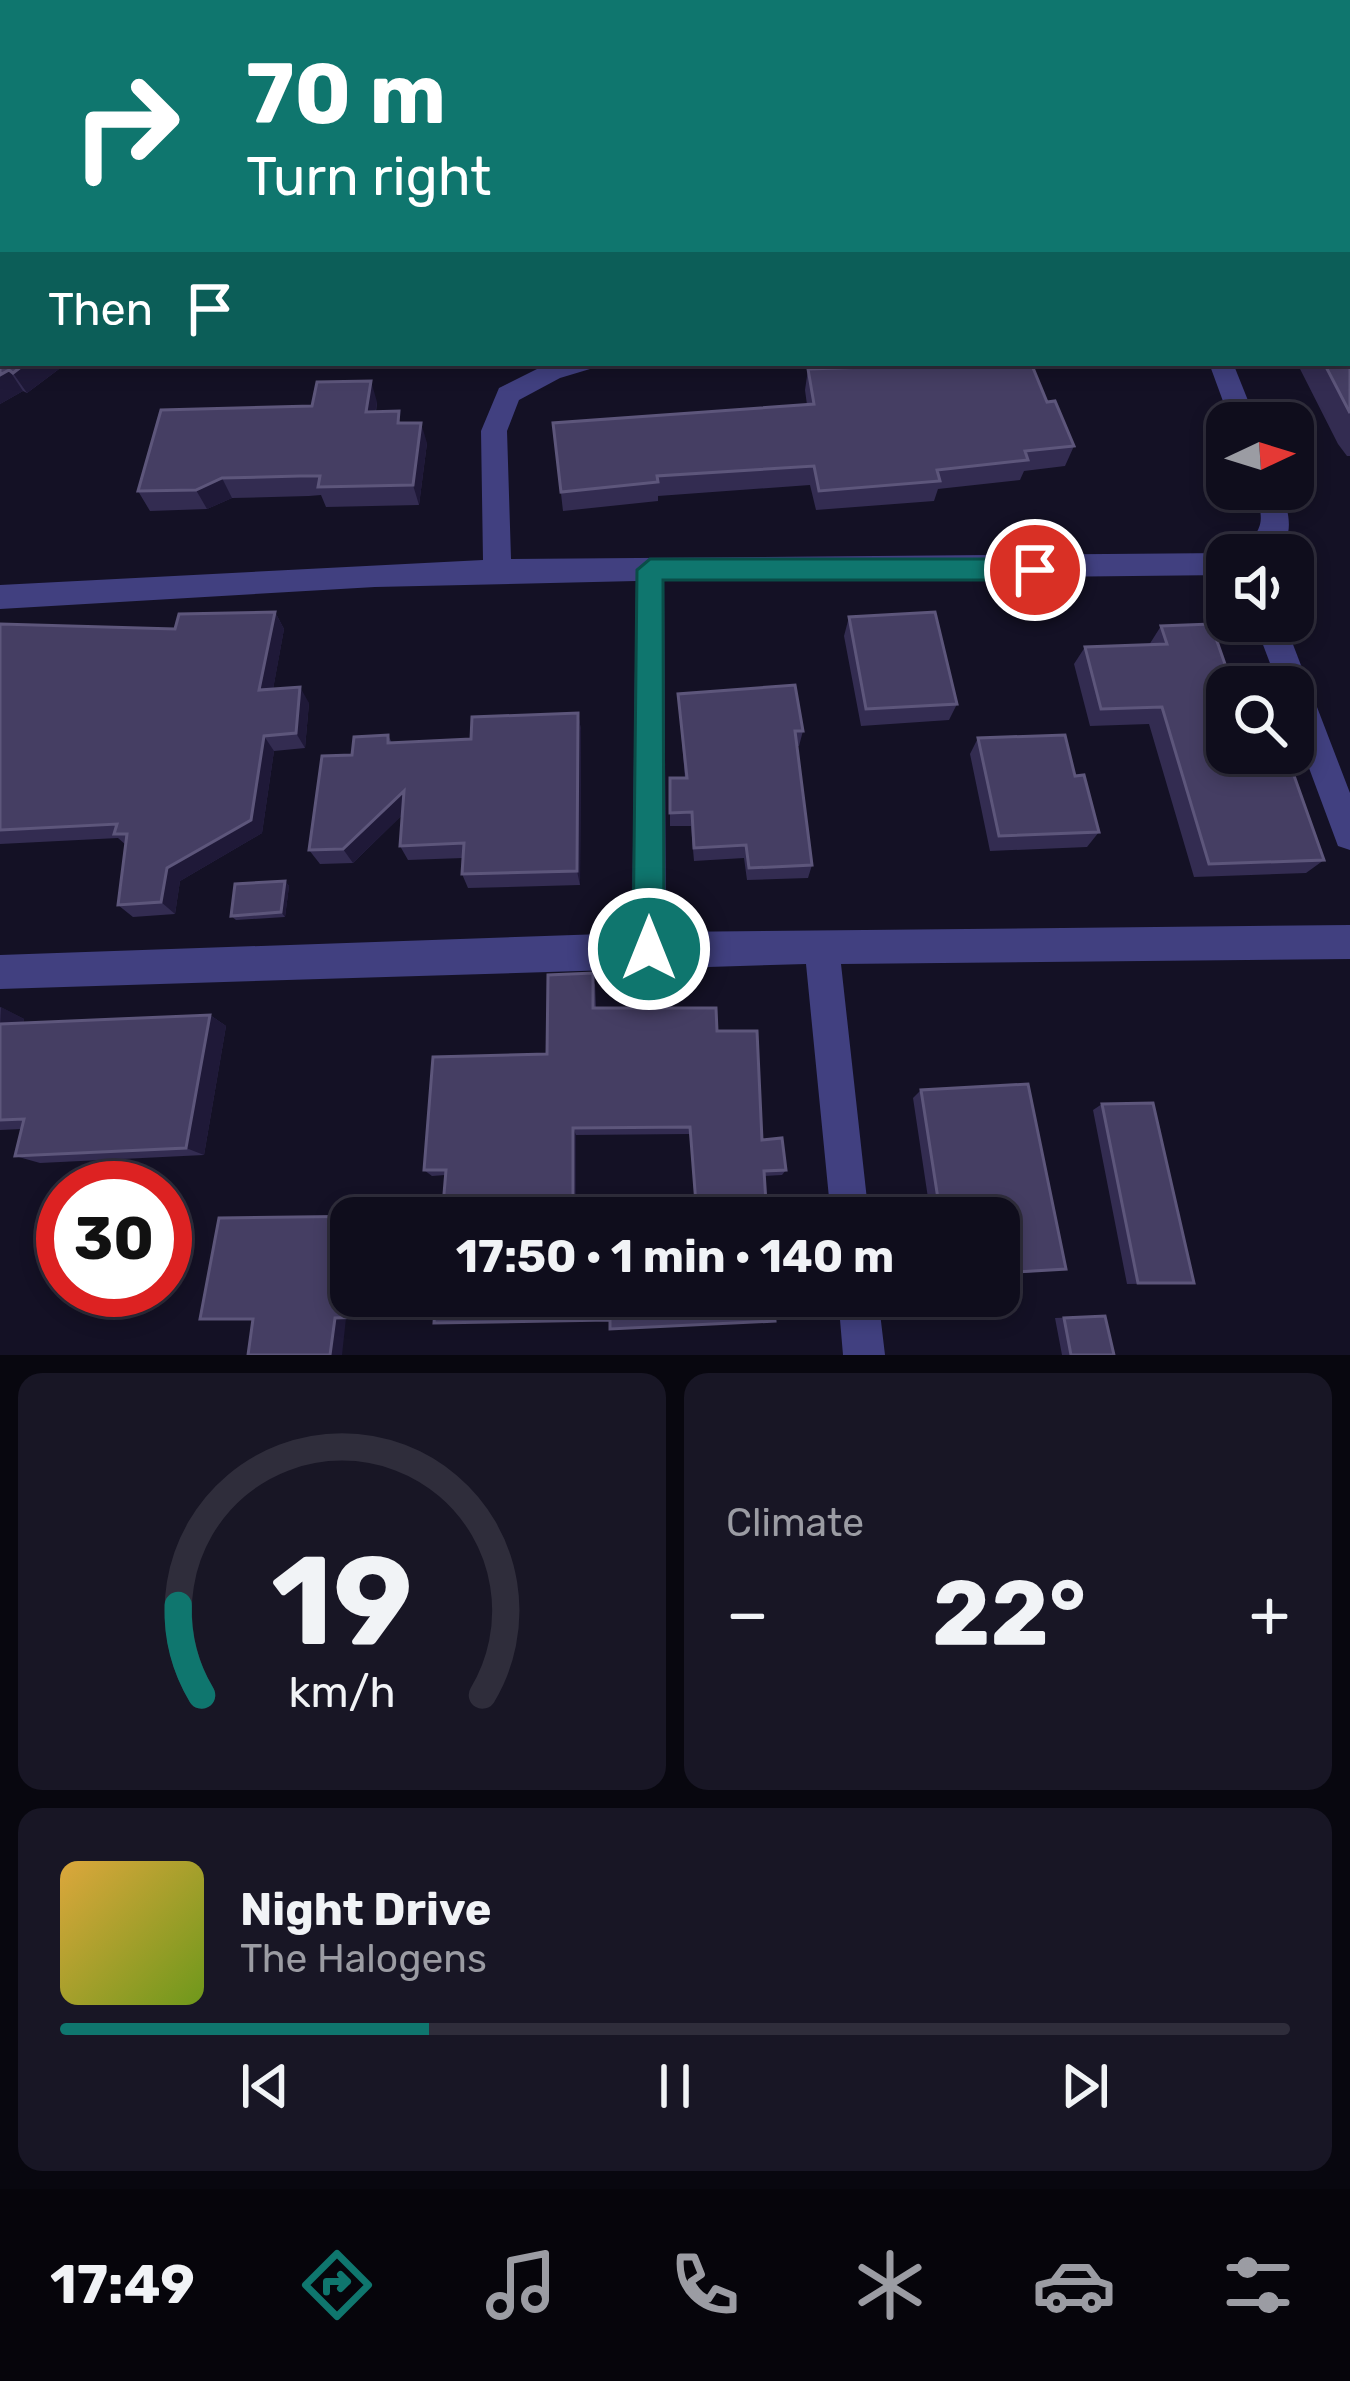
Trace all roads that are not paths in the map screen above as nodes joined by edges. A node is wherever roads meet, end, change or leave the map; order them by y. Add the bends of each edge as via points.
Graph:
1 (570, 366) edge
2 (1222, 366) edge
3 (1236, 402) edge
4 (1206, 565) edge
5 (650, 570) junction
6 (497, 572) junction
7 (0, 597) edge
8 (1277, 642) edge
9 (1350, 835) edge
10 (1350, 942) edge
11 (822, 947) junction
12 (649, 949) junction
13 (0, 972) edge
14 (848, 1197) edge
15 (860, 1317) edge
16 (864, 1355) edge

1 - 6 street via 508,394 494,431
2 - 3 street
4 - 5 street
5 - 6 street
5 - 12 street
6 - 7 street
8 - 9 street
10 - 11 street
11 - 12 street
11 - 14 street
12 - 13 street
15 - 16 street

